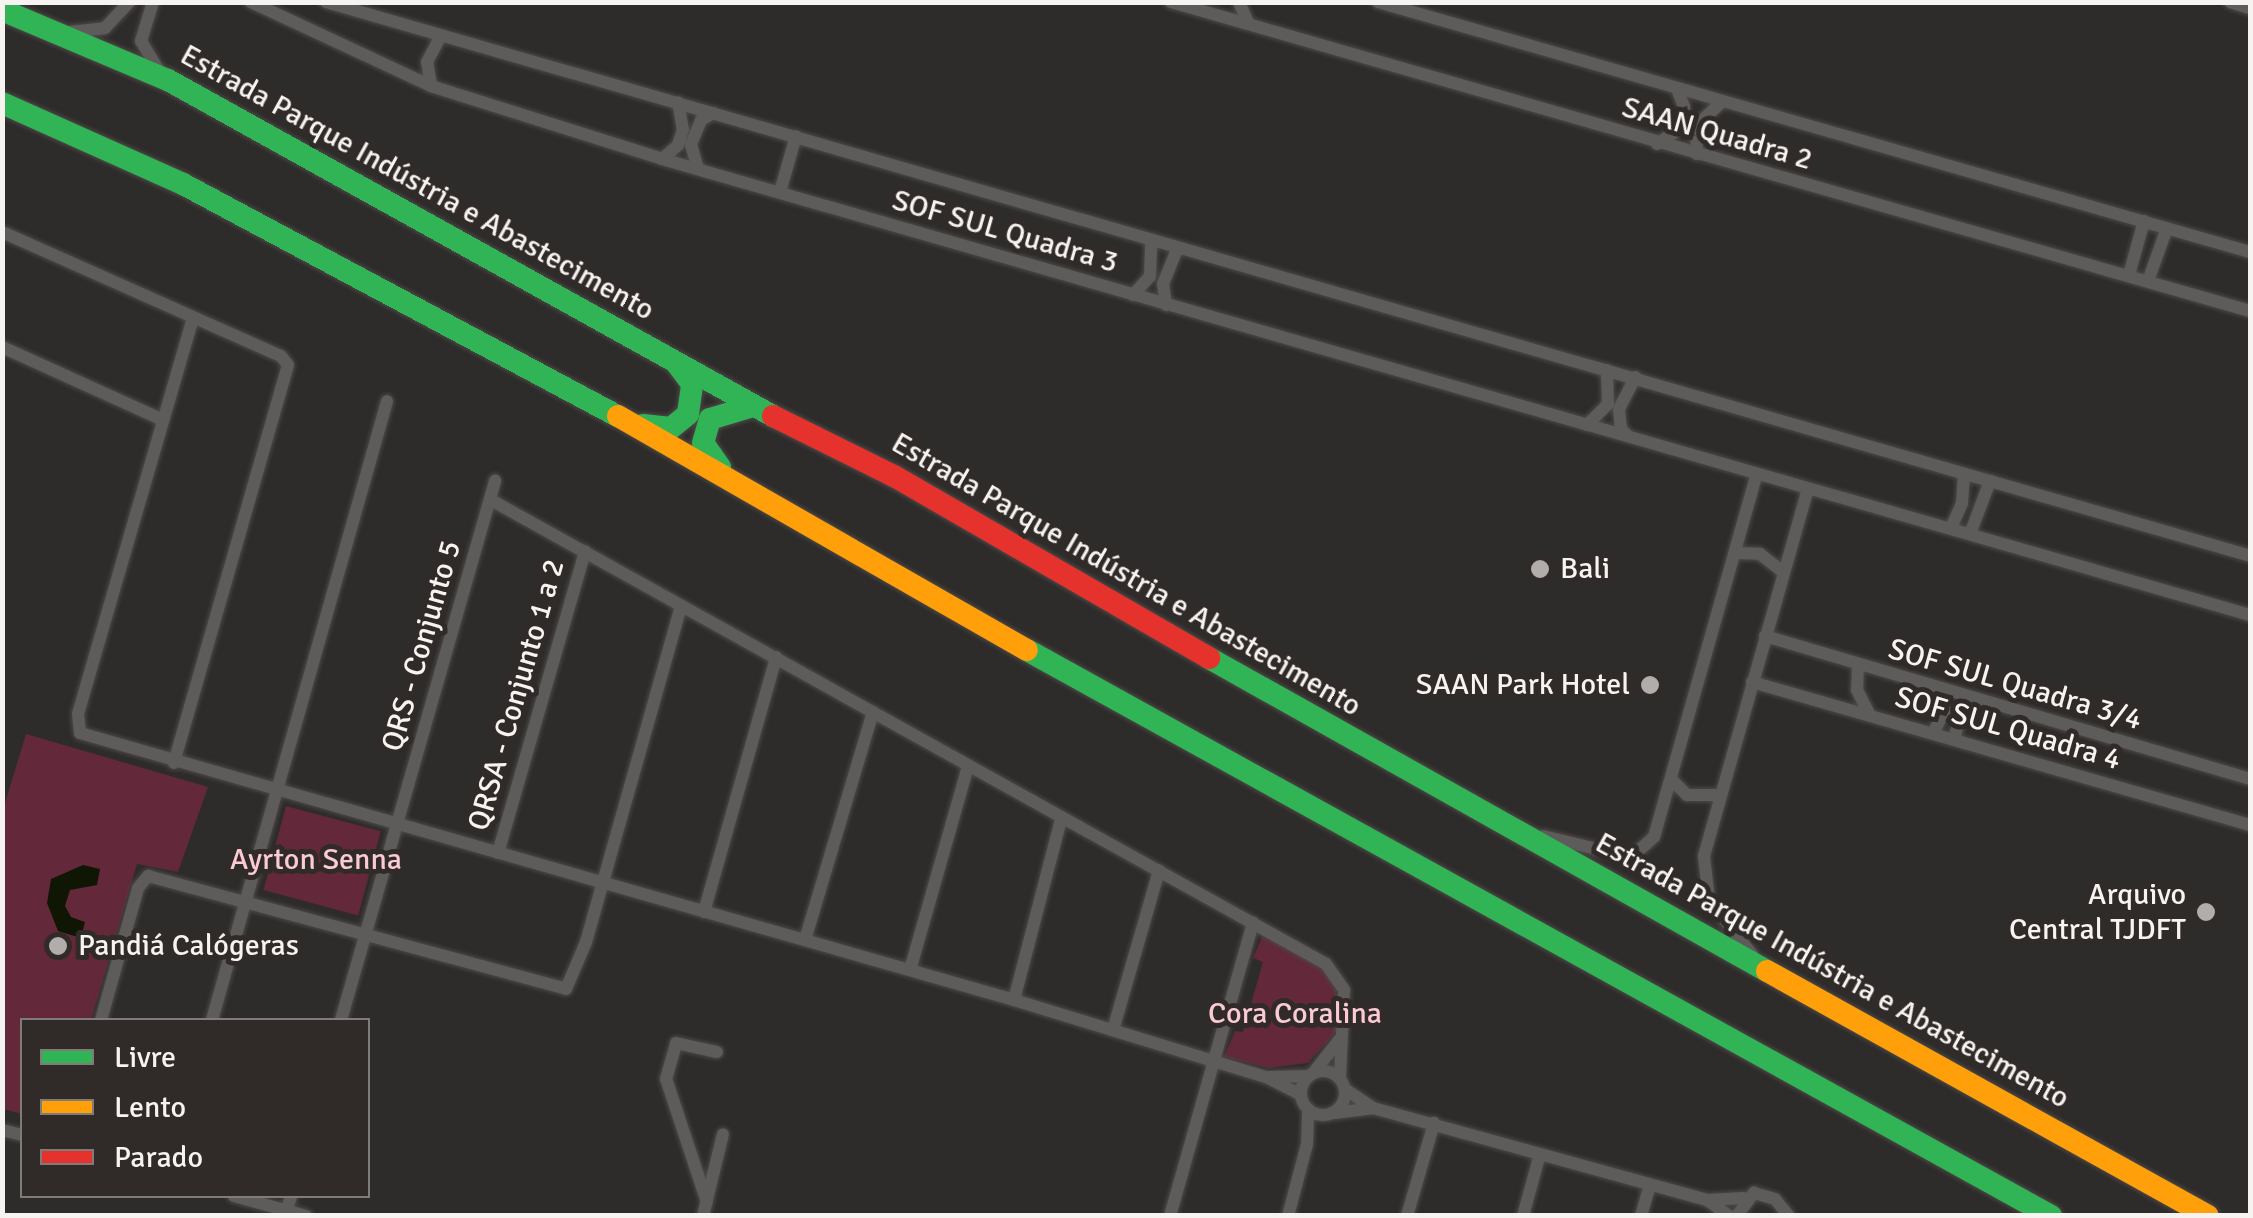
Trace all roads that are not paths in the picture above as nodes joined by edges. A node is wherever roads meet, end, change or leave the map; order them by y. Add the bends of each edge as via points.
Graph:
1 (129, 2) edge
2 (153, 2) edge
3 (252, 2) edge
4 (326, 2) edge
5 (1171, 2) edge
6 (1222, 2) edge
7 (1239, 2) edge
8 (1378, 2) edge
9 (2230, 2) edge
10 (2250, 8) edge
11 (2, 10) edge
12 (1208, 14) junction
13 (1249, 24) junction
14 (61, 31) junction
15 (442, 36) junction
16 (168, 80) junction
17 (431, 86) junction
18 (1677, 88) junction
19 (678, 102) junction
20 (1722, 102) junction
21 (2, 104) edge
22 (713, 113) junction
23 (796, 136) junction
24 (1657, 144) junction
25 (1697, 154) junction
26 (662, 158) junction
27 (699, 170) junction
28 (780, 192) junction
29 (2144, 221) junction
30 (2167, 228) junction
31 (2, 232) edge
32 (1151, 242) junction
33 (1177, 249) junction
34 (2250, 252) edge
35 (2128, 276) junction
36 (2148, 281) junction
37 (1133, 295) junction
38 (1166, 305) junction
39 (2250, 311) edge
40 (193, 318) junction
41 (2, 347) edge
42 (667, 354) junction
43 (1607, 370) junction
44 (1635, 377) junction
45 (387, 401) dead end
46 (753, 406) junction
47 (161, 419) junction
48 (630, 423) junction
49 (1586, 425) junction
50 (1630, 438) junction
51 (1756, 474) junction
52 (1964, 474) junction
53 (730, 477) junction
54 (495, 481) dead end
55 (1990, 482) junction
56 (1808, 489) junction
57 (491, 500) junction
58 (1951, 528) junction
59 (1970, 534) junction
60 (585, 552) junction
61 (1737, 553) junction
62 (2250, 556) edge
63 (1783, 572) junction
64 (682, 606) junction
65 (2250, 615) edge
66 (1765, 636) junction
67 (776, 656) junction
68 (1858, 665) junction
69 (1752, 682) junction
70 (1944, 691) junction
71 (1966, 698) junction
72 (873, 712) junction
73 (1869, 714) junction
74 (1933, 733) junction
75 (1954, 739) junction
76 (174, 762) junction
77 (968, 766) junction
78 (2250, 780) edge
79 (1673, 781) junction
80 (278, 792) junction
81 (1719, 795) junction
82 (1061, 820) junction
83 (2250, 825) edge
84 (396, 826) junction
85 (1512, 826) junction
86 (498, 853) junction
87 (1159, 871) junction
88 (602, 883) junction
89 (246, 901) junction
90 (704, 912) junction
91 (1253, 922) junction
92 (366, 935) junction
93 (806, 940) junction
94 (910, 970) junction
95 (1766, 970) junction
96 (1014, 1000) junction
97 (102, 1018) edge
98 (213, 1018) edge
99 (342, 1018) edge
100 (1113, 1030) junction
101 (1340, 1040) junction
102 (717, 1052) dead end
103 (1214, 1062) junction
104 (1311, 1074) junction
105 (1266, 1077) junction
106 (1342, 1084) junction
107 (1300, 1094) junction
108 (1372, 1108) junction
109 (1308, 1110) junction
110 (1332, 1114) junction
111 (1434, 1123) junction
112 (723, 1134) dead end
113 (1307, 1144) junction
114 (1540, 1154) junction
115 (1650, 1185) junction
116 (244, 1198) edge
117 (1744, 1198) junction
118 (1707, 1200) junction
119 (287, 1207) edge
120 (705, 1209) edge
121 (1784, 1213) edge
122 (306, 1216) edge
123 (1170, 1216) edge
124 (1288, 1216) edge
125 (1407, 1216) edge
126 (1523, 1216) edge
127 (1642, 1216) edge
128 (1733, 1216) edge
129 (2052, 1216) edge
130 (2208, 1216) edge

1 - 14 street via 106,28
2 - 16 street via 142,49
3 - 17 street, SOF SUL Quadra 3
4 - 15 street
5 - 12 street, SAAN Quadra 2
6 - 12 street
7 - 13 street
8 - 18 street
9 - 10 street
11 - 14 highway, Estrada Parque Indústria e Abastecimento
12 - 13 street, SAAN Quadra 2
13 - 24 street, SAAN Quadra 2
14 - 16 highway, Estrada Parque Indústria e Abastecimento
15 - 17 street via 426,62
15 - 19 street
16 - 42 highway, Estrada Parque Indústria e Abastecimento
17 - 26 street, SOF SUL Quadra 3
18 - 20 street
18 - 24 street via 1684,107 1679,129
19 - 22 street
19 - 26 street via 683,130 678,146
20 - 25 street via 1696,126
20 - 29 street
21 - 48 highway via 183,184
22 - 23 street
22 - 27 street via 700,120 691,144
23 - 28 street
23 - 32 street
24 - 25 street, SAAN Quadra 2
25 - 35 street, SAAN Quadra 2
26 - 27 street, SOF SUL Quadra 3
27 - 28 street, SOF SUL Quadra 3
28 - 37 street, SOF SUL Quadra 3
29 - 30 street
29 - 35 street
30 - 34 street
30 - 36 street
31 - 40 street
32 - 33 street
32 - 37 street via 1150,276
33 - 38 street via 1163,284
33 - 43 street
35 - 36 street, SAAN Quadra 2
36 - 39 street, SAAN Quadra 2
37 - 38 street, SOF SUL Quadra 3
38 - 49 street, SOF SUL Quadra 3
40 - 47 street
40 - 76 street via 282,356 288,366
41 - 47 street
42 - 46 highway, Estrada Parque Indústria e Abastecimento
42 - 48 highway via 692,384 688,414 671,428
43 - 44 street
43 - 49 street via 1608,404 1603,416
44 - 50 street via 1619,410 1620,429
44 - 52 street
45 - 80 street
46 - 53 highway via 718,412 705,430 707,454
46 - 85 highway, Estrada Parque Indústria e Abastecimento via 894,476
47 - 76 street via 76,725 84,736
48 - 53 highway
49 - 50 street, SOF SUL Quadra 3
50 - 51 street, SOF SUL Quadra 3
51 - 56 street, SOF SUL Quadra 3
51 - 61 street
52 - 55 street
52 - 58 street
53 - 129 highway via 1126,708
54 - 57 street, QRS - Conjunto 5
55 - 59 street
55 - 62 street
56 - 58 street, SOF SUL Quadra 3
56 - 63 street
57 - 60 street
57 - 84 street, QRS - Conjunto 5
58 - 59 street, SOF SUL Quadra 3
59 - 65 street, SOF SUL Quadra 3
60 - 64 street
60 - 86 street, QRSA - Conjunto 1 a 2
61 - 63 street via 1760,554
61 - 79 street
63 - 66 street
64 - 67 street
64 - 88 street
66 - 68 street, SOF SUL Quadra 3/4
66 - 69 street
67 - 72 street
67 - 90 street
68 - 70 street, SOF SUL Quadra 3/4
68 - 73 street via 1858,690
69 - 73 street, SOF SUL Quadra 4
69 - 81 street
70 - 71 street, SOF SUL Quadra 3/4
70 - 74 street via 1944,712
71 - 75 street
71 - 78 street, SOF SUL Quadra 3/4
72 - 77 street
72 - 93 street
73 - 74 street, SOF SUL Quadra 4
74 - 75 street, SOF SUL Quadra 4
75 - 83 street, SOF SUL Quadra 4
76 - 80 street
77 - 82 street
77 - 94 street
79 - 81 street via 1686,795
79 - 85 street via 1654,837 1635,854 1597,852
80 - 84 street
80 - 89 street
81 - 95 street via 1704,885 1714,911
82 - 87 street
82 - 96 street
84 - 86 street
84 - 92 street, QRS - Conjunto 5
85 - 95 highway, Estrada Parque Indústria e Abastecimento
86 - 88 street
87 - 91 street
87 - 100 street
88 - 90 street
88 - 92 street via 572,982 560,990
89 - 92 street
89 - 97 street via 161,877 142,879
89 - 98 street
90 - 93 street
91 - 101 street via 1334,972 1345,1002
91 - 103 street
92 - 99 street, QRS - Conjunto 5
93 - 94 street
94 - 96 street
95 - 130 highway, Estrada Parque Indústria e Abastecimento
96 - 100 street
100 - 103 street
101 - 104 street
101 - 106 street
102 - 120 street via 676,1043 666,1080
103 - 105 street
103 - 123 street
104 - 105 street
104 - 106 street
104 - 107 street
105 - 107 street
106 - 108 street
106 - 110 street
107 - 109 street
108 - 110 street
108 - 111 street
109 - 110 street
109 - 113 street
110 - 113 street
111 - 114 street
111 - 125 street
112 - 120 street
113 - 124 street
114 - 115 street
114 - 126 street
115 - 118 street
115 - 127 street
116 - 119 street
117 - 118 street
117 - 121 street via 1765,1194
117 - 128 street
118 - 128 street
119 - 122 street

